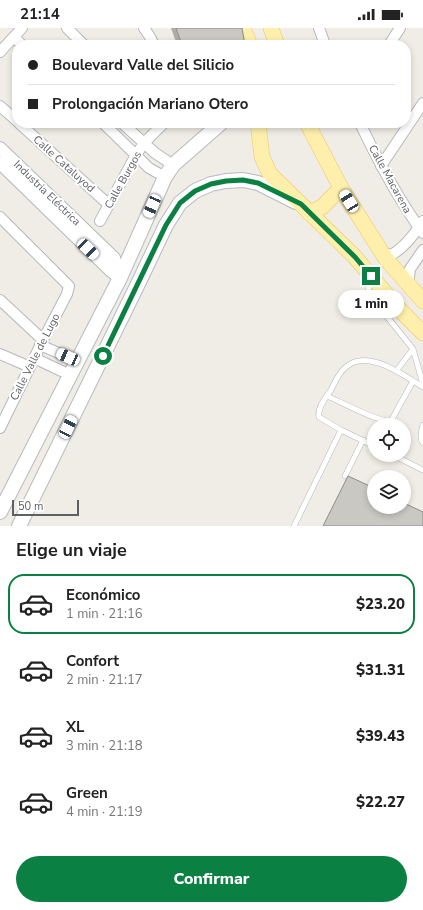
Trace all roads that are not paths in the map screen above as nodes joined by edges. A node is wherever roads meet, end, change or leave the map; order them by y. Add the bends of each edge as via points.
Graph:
1 (22, 28) edge
2 (67, 28) edge
3 (144, 28) edge
4 (243, 28) edge
5 (271, 28) edge
6 (319, 28) edge
7 (400, 28) edge
8 (14, 37) junction
9 (17, 40) edge
10 (79, 40) edge
11 (152, 40) edge
12 (248, 40) edge
13 (276, 40) edge
14 (323, 40) edge
15 (392, 40) edge
16 (0, 52) edge
17 (423, 103) edge
18 (0, 106) edge
19 (12, 117) edge
20 (411, 121) edge
21 (25, 128) edge
22 (110, 128) edge
23 (128, 128) edge
24 (159, 128) edge
25 (215, 128) edge
26 (259, 128) edge
27 (310, 128) edge
28 (362, 128) edge
29 (406, 128) edge
30 (144, 143) junction
31 (0, 148) edge
32 (136, 155) junction
33 (0, 162) edge
34 (173, 165) junction
35 (380, 166) junction
36 (164, 177) junction
37 (341, 188) junction
38 (109, 205) junction
39 (305, 208) junction
40 (0, 217) edge
41 (100, 221) dead end
42 (422, 227) edge
43 (423, 250) edge
44 (381, 252) junction
45 (371, 276) junction
46 (120, 278) junction
47 (408, 285) junction
48 (138, 286) junction
49 (0, 300) edge
50 (423, 301) edge
51 (423, 333) edge
52 (42, 342) junction
53 (413, 349) junction
54 (0, 354) edge
55 (77, 361) junction
56 (32, 362) junction
57 (397, 370) junction
58 (70, 375) junction
59 (413, 381) junction
60 (423, 384) edge
61 (423, 387) edge
62 (327, 396) junction
63 (2, 417) edge
64 (423, 425) edge
65 (0, 428) edge
66 (341, 430) junction
67 (363, 440) junction
68 (367, 442) edge
69 (423, 443) edge
70 (407, 462) edge
71 (423, 470) edge
72 (345, 476) dead end
73 (0, 512) edge
74 (19, 526) edge
75 (294, 526) edge

1 - 8 street
2 - 10 street
3 - 11 street
4 - 12 main road
5 - 13 main road
6 - 14 street
7 - 15 street
8 - 9 street
8 - 16 street
17 - 20 street
18 - 19 street, Calle Cataluyod
21 - 38 street, Calle Cataluyod
22 - 32 street
23 - 30 street
24 - 30 street, Calle Burgos
25 - 34 main road
26 - 39 main road via 262,157 270,174
27 - 37 main road
28 - 35 street, Calle Macarena
29 - 35 street
30 - 32 street, Calle Burgos
30 - 34 street
31 - 46 street, Industria Eléctrica via 114,258
32 - 36 street via 149,168
32 - 38 street, Calle Burgos
33 - 46 street, Industria Eléctrica
34 - 36 main road
35 - 42 street, Calle Macarena
36 - 46 main road
37 - 39 main road via 322,206
37 - 44 main road
38 - 41 street, Calle Burgos
39 - 45 main road
39 - 48 main road via 258,183 243,180 211,184 195,191 180,203 166,225
40 - 52 street, Calle Valle de Lugo via 69,286
42 - 44 street via 394,253
43 - 47 street via 410,269
44 - 47 main road
45 - 51 main road
45 - 53 lane via 368,293
46 - 48 main road
46 - 55 main road
47 - 50 main road
48 - 74 main road
49 - 52 street
52 - 55 street
52 - 56 street, Calle Valle de Lugo
53 - 57 lane
53 - 60 lane
54 - 56 street
55 - 58 main road
56 - 58 street
56 - 63 street, Calle Valle de Lugo
57 - 59 lane
57 - 62 lane via 370,360 354,361 345,368
58 - 73 main road
59 - 61 lane
59 - 62 lane via 394,419 388,422
62 - 66 lane via 318,412 319,417
63 - 65 street, Calle Valle de Lugo
64 - 69 lane
66 - 67 lane
66 - 75 lane
67 - 68 lane
67 - 72 lane
70 - 71 lane

